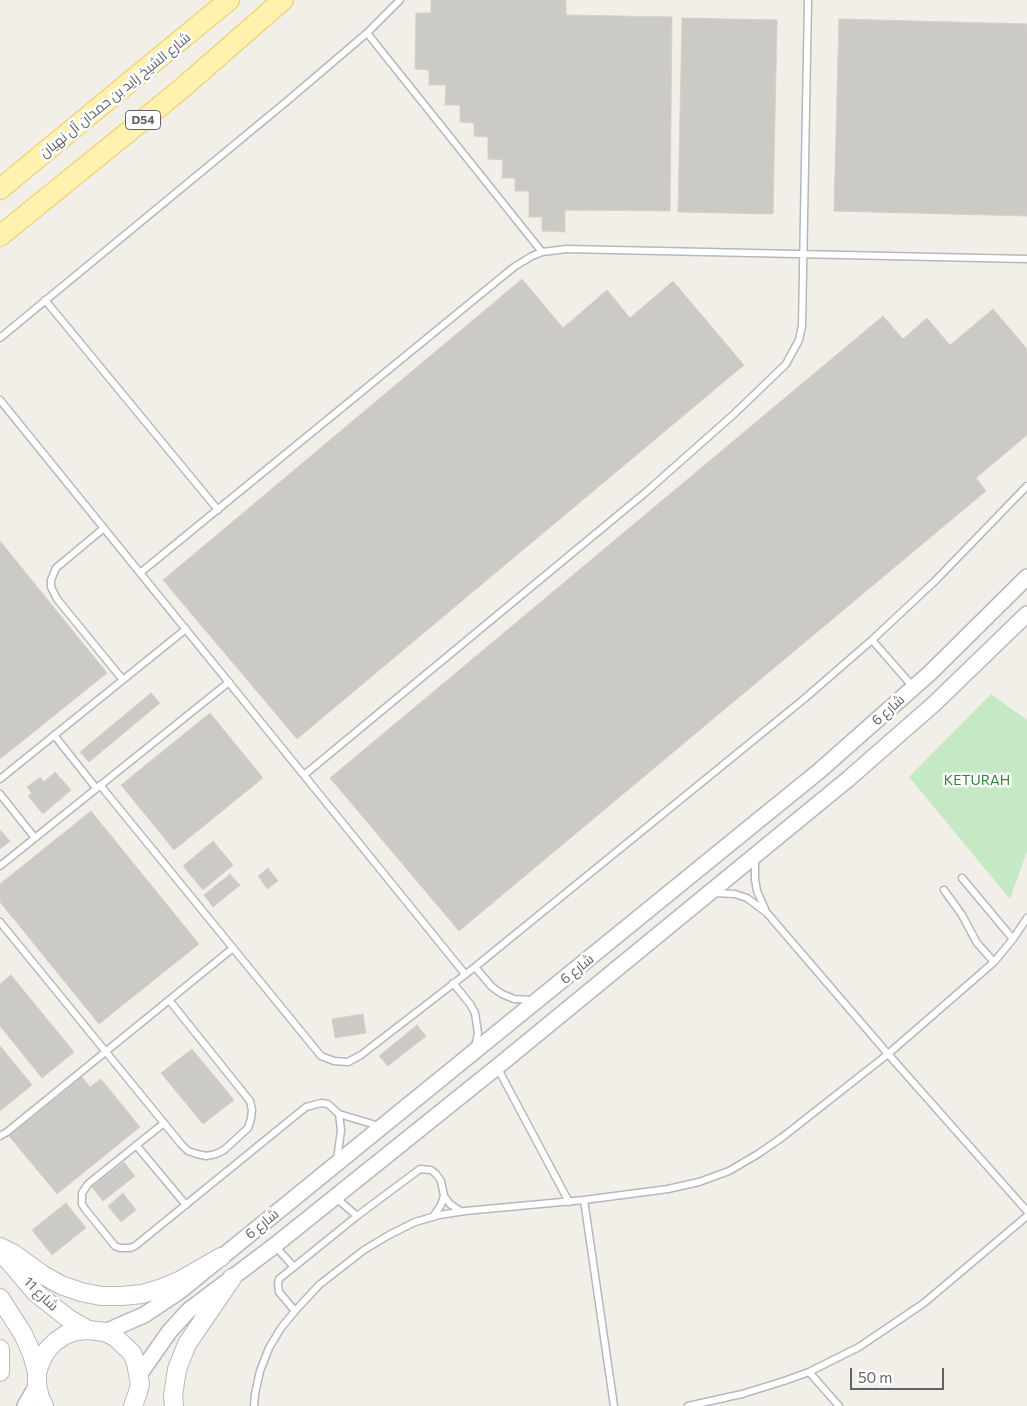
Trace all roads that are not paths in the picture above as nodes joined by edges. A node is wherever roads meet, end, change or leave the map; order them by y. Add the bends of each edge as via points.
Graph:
1 (229, 0) edge
2 (283, 0) edge
3 (400, 0) edge
4 (808, 0) edge
5 (367, 33) junction
6 (0, 189) edge
7 (0, 236) edge
8 (542, 252) junction
9 (803, 254) junction
10 (1027, 259) edge
11 (45, 300) junction
12 (0, 338) edge
13 (0, 400) edge
14 (1027, 486) edge
15 (218, 510) junction
16 (104, 528) junction
17 (140, 573) junction
18 (1027, 578) edge
19 (1026, 618) edge
20 (186, 630) junction
21 (872, 640) junction
22 (123, 680) junction
23 (229, 682) junction
24 (914, 688) junction
25 (54, 735) junction
26 (304, 774) junction
27 (0, 778) edge
28 (98, 787) junction
29 (0, 794) edge
30 (35, 838) junction
31 (756, 856) junction
32 (0, 866) edge
33 (962, 878) dead end
34 (944, 890) dead end
35 (711, 893) junction
36 (767, 912) junction
37 (1027, 918) edge
38 (0, 922) edge
39 (1014, 939) junction
40 (234, 948) junction
41 (994, 962) junction
42 (475, 967) junction
43 (465, 974) junction
44 (453, 983) junction
45 (170, 1000) junction
46 (539, 1000) junction
47 (105, 1052) junction
48 (473, 1053) junction
49 (888, 1054) junction
50 (497, 1066) junction
51 (339, 1114) junction
52 (164, 1123) junction
53 (382, 1126) junction
54 (0, 1136) edge
55 (136, 1145) junction
56 (336, 1164) junction
57 (444, 1196) junction
58 (335, 1197) junction
59 (584, 1200) junction
60 (569, 1202) junction
61 (186, 1205) junction
62 (460, 1211) junction
63 (1027, 1211) edge
64 (357, 1216) junction
65 (1027, 1216) edge
66 (433, 1217) junction
67 (274, 1246) junction
68 (0, 1248) edge
69 (221, 1257) junction
70 (294, 1267) junction
71 (232, 1278) junction
72 (0, 1298) edge
73 (295, 1310) junction
74 (97, 1331) junction
75 (0, 1349) edge
76 (0, 1372) edge
77 (809, 1372) junction
78 (139, 1375) junction
79 (37, 1379) junction
80 (138, 1402) edge
81 (25, 1406) edge
82 (44, 1406) edge
83 (174, 1406) edge
84 (254, 1406) edge
85 (614, 1406) edge
86 (688, 1406) edge
87 (839, 1406) edge

1 - 6 main road, شارع الشيخ زايد بن حمدان آل نهيان / D54
2 - 7 main road, D54 via 180,90
3 - 5 lane
4 - 9 lane
5 - 8 lane
5 - 11 lane
8 - 9 lane via 567,249
8 - 15 lane via 514,267
9 - 10 lane
9 - 26 lane via 799,340 794,352 776,374 646,492
11 - 12 lane
11 - 15 lane
13 - 16 lane
14 - 21 lane via 935,581
15 - 17 lane
16 - 17 lane
16 - 22 lane via 56,568 51,587 57,599
17 - 20 lane
18 - 24 street, شارع 6
19 - 31 street, شارع 6 via 890,742
20 - 22 lane
20 - 23 lane
21 - 24 lane
21 - 42 lane
22 - 25 lane
23 - 26 lane
23 - 28 lane
24 - 46 street, شارع 6 via 818,772
25 - 27 lane
25 - 28 lane
26 - 43 lane
28 - 30 lane
28 - 40 lane
29 - 30 lane
30 - 32 lane
31 - 35 street, شارع 6
31 - 36 lane via 755,880
33 - 39 lane
34 - 41 lane via 976,943
35 - 36 lane via 747,898
35 - 50 street, شارع 6
36 - 49 lane
37 - 39 lane
38 - 47 lane
39 - 41 lane
40 - 44 lane via 321,1056 334,1061 348,1062 361,1055
40 - 45 lane
41 - 49 lane
42 - 43 lane
42 - 46 lane via 502,994 526,1001
43 - 44 lane
44 - 48 lane via 475,1013 478,1033
45 - 47 lane
45 - 52 lane via 245,1094 252,1110 248,1128 242,1134 224,1150 206,1156 188,1150
46 - 48 street, شارع 6
47 - 52 lane
47 - 54 lane
48 - 53 street, شارع 6
49 - 59 lane via 784,1136 729,1171 668,1189
49 - 63 lane
50 - 58 street, شارع 6
50 - 60 lane
51 - 53 lane
51 - 56 lane via 341,1130
51 - 61 lane via 328,1104 306,1107
52 - 55 lane
53 - 56 street, شارع 6
55 - 61 lane
55 - 61 lane via 88,1184 82,1193 85,1209 112,1242 120,1248 130,1248
56 - 69 street, شارع 6
57 - 62 lane
57 - 64 lane via 436,1174 432,1170 420,1169
57 - 66 lane
58 - 64 lane
58 - 67 street, شارع 6
59 - 60 lane
59 - 85 lane
60 - 62 lane
62 - 66 lane
64 - 70 lane
65 - 77 lane via 924,1304 859,1347
66 - 73 lane via 415,1222 364,1250
67 - 70 lane
67 - 71 street, شارع 6
68 - 69 main road via 61,1285 101,1296 142,1294 162,1288
68 - 74 main road, شارع 11 via 36,1292 69,1319
69 - 74 street, شارع 6 via 163,1304 144,1315
70 - 73 lane via 278,1284 279,1292
71 - 78 street, شارع 6 via 188,1311
71 - 83 main road via 187,1344 177,1369
72 - 79 main road via 24,1334
73 - 84 lane via 268,1348
74 - 78 main road, شارع 11 via 115,1337 132,1353
74 - 79 main road via 76,1331 55,1342 41,1361
75 - 76 main road
77 - 86 lane via 742,1394
77 - 87 lane
78 - 80 main road
79 - 81 street
79 - 82 main road

